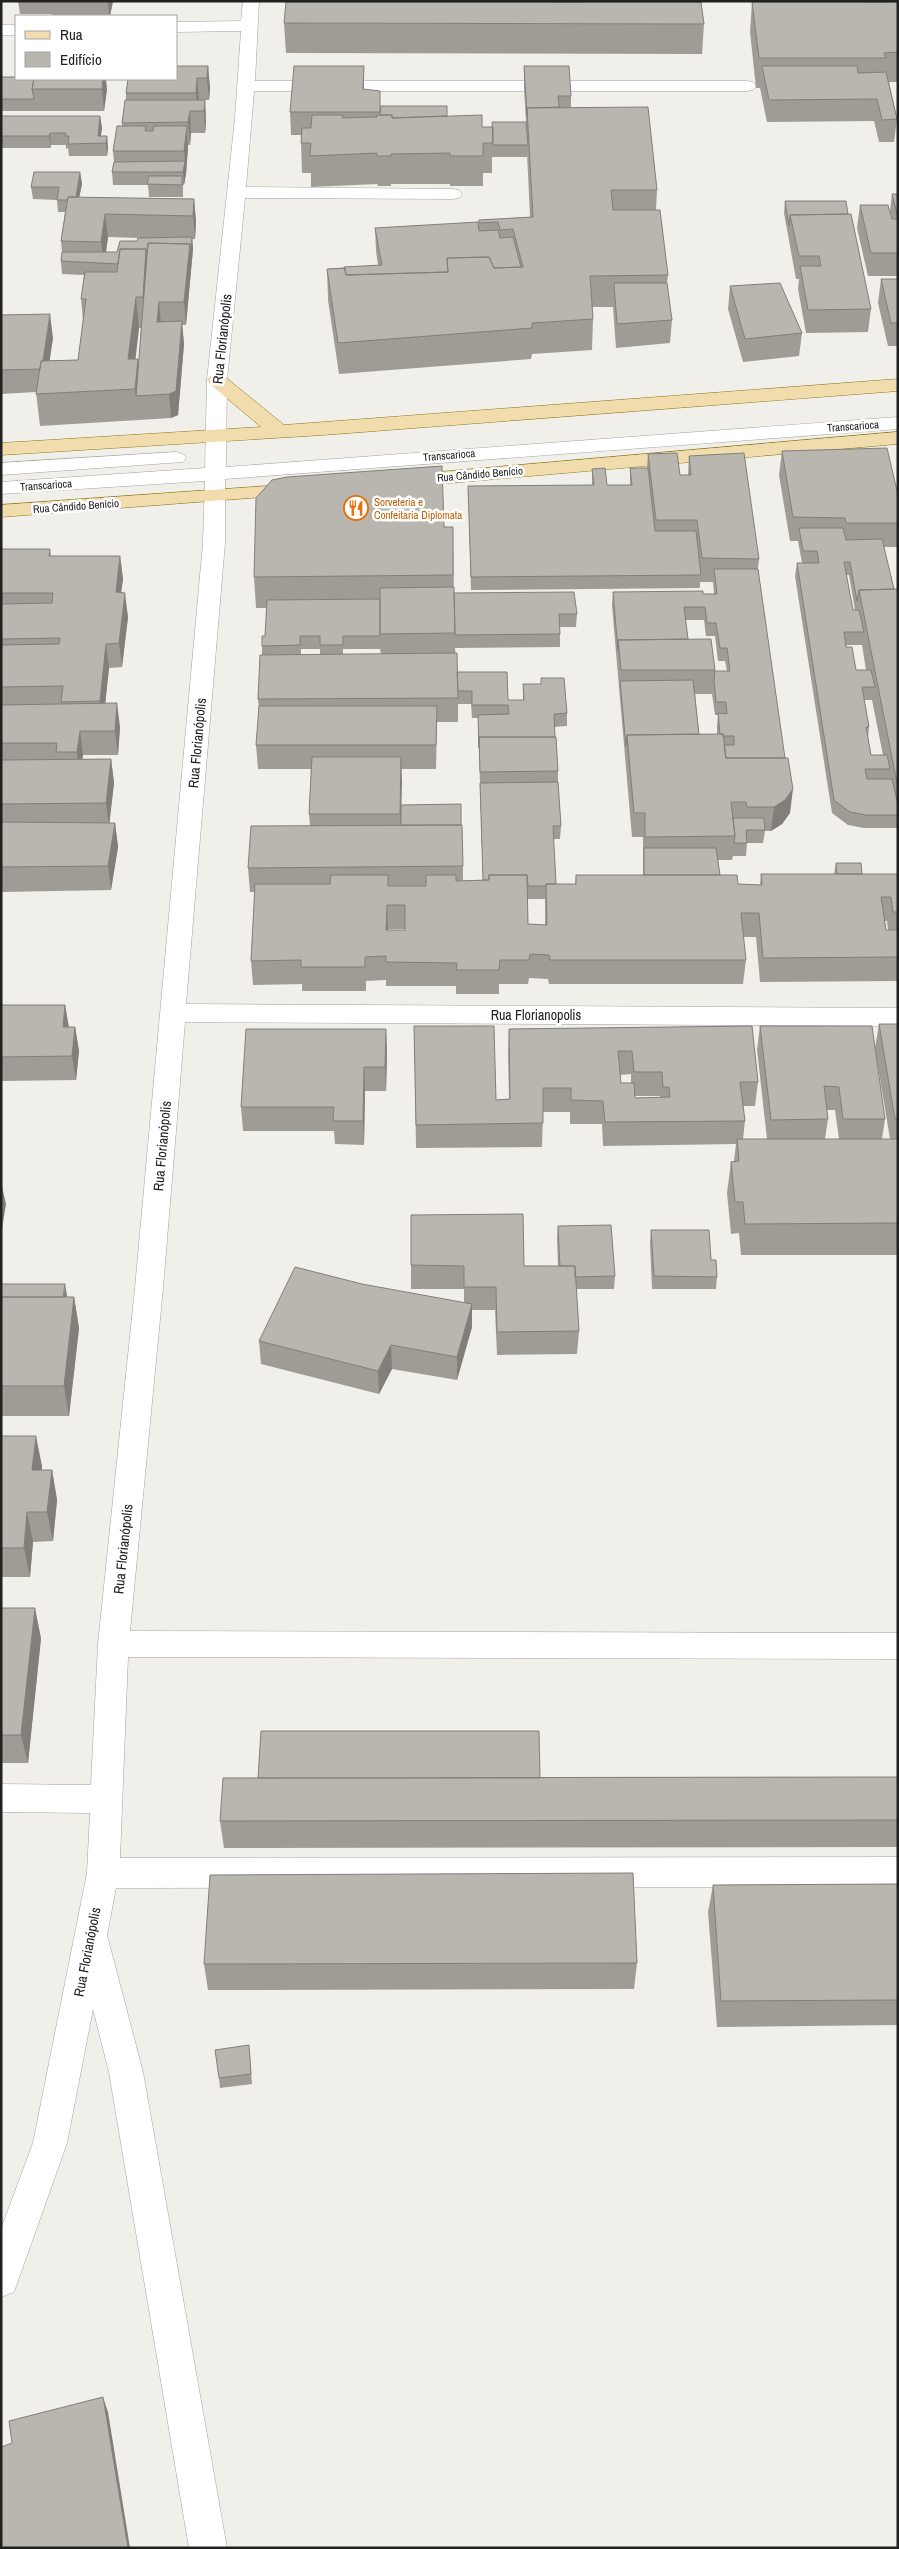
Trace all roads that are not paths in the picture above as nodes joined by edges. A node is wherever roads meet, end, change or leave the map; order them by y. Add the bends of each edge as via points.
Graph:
1 (251, 1) edge
2 (250, 26) junction
3 (178, 27) edge
4 (1, 30) edge
5 (15, 30) edge
6 (246, 86) junction
7 (747, 86) dead end
8 (237, 192) junction
9 (453, 194) dead end
10 (217, 380) junction
11 (898, 385) edge
12 (898, 404) edge
13 (898, 423) edge
14 (280, 432) junction
15 (898, 438) edge
16 (1, 449) edge
17 (215, 465) junction
18 (1, 469) edge
19 (383, 483) edge
20 (1, 488) edge
21 (314, 489) edge
22 (1, 511) edge
23 (174, 1013) junction
24 (898, 1017) edge
25 (113, 1644) junction
26 (898, 1646) edge
27 (1, 1798) edge
28 (107, 1799) junction
29 (898, 1872) edge
30 (103, 1873) junction
31 (91, 1933) junction
32 (1, 2279) edge
33 (208, 2548) edge

1 - 2 street, Rua Florianópolis
2 - 3 street
2 - 6 street, Rua Florianópolis
4 - 5 street
6 - 7 street
6 - 8 street, Rua Florianópolis
8 - 9 street
8 - 10 street, Rua Florianópolis
10 - 14 main road
10 - 17 street, Rua Florianópolis
11 - 14 main road, Rua Cândido Benício
12 - 17 street, Transcarioca
13 - 17 street, Transcarioca
14 - 17 main road, Rua Cândido Benício
15 - 19 main road, Rua Cândido Benício
16 - 17 main road, Rua Cândido Benício
17 - 18 street, Transcarioca
17 - 20 street, Transcarioca
17 - 21 main road, Rua Cândido Benício
17 - 22 main road, Rua Cândido Benício
17 - 23 street, Rua Florianópolis via 213,552
23 - 24 street, Rua Florianopolis
23 - 25 street, Rua Florianópolis
25 - 26 street
25 - 28 street, Rua Florianópolis
27 - 28 street
28 - 30 street, Rua Florianópolis
29 - 30 street
30 - 31 street, Rua Florianópolis
31 - 32 street, Rua Florianópolis via 50,2143
31 - 33 street via 126,2072

